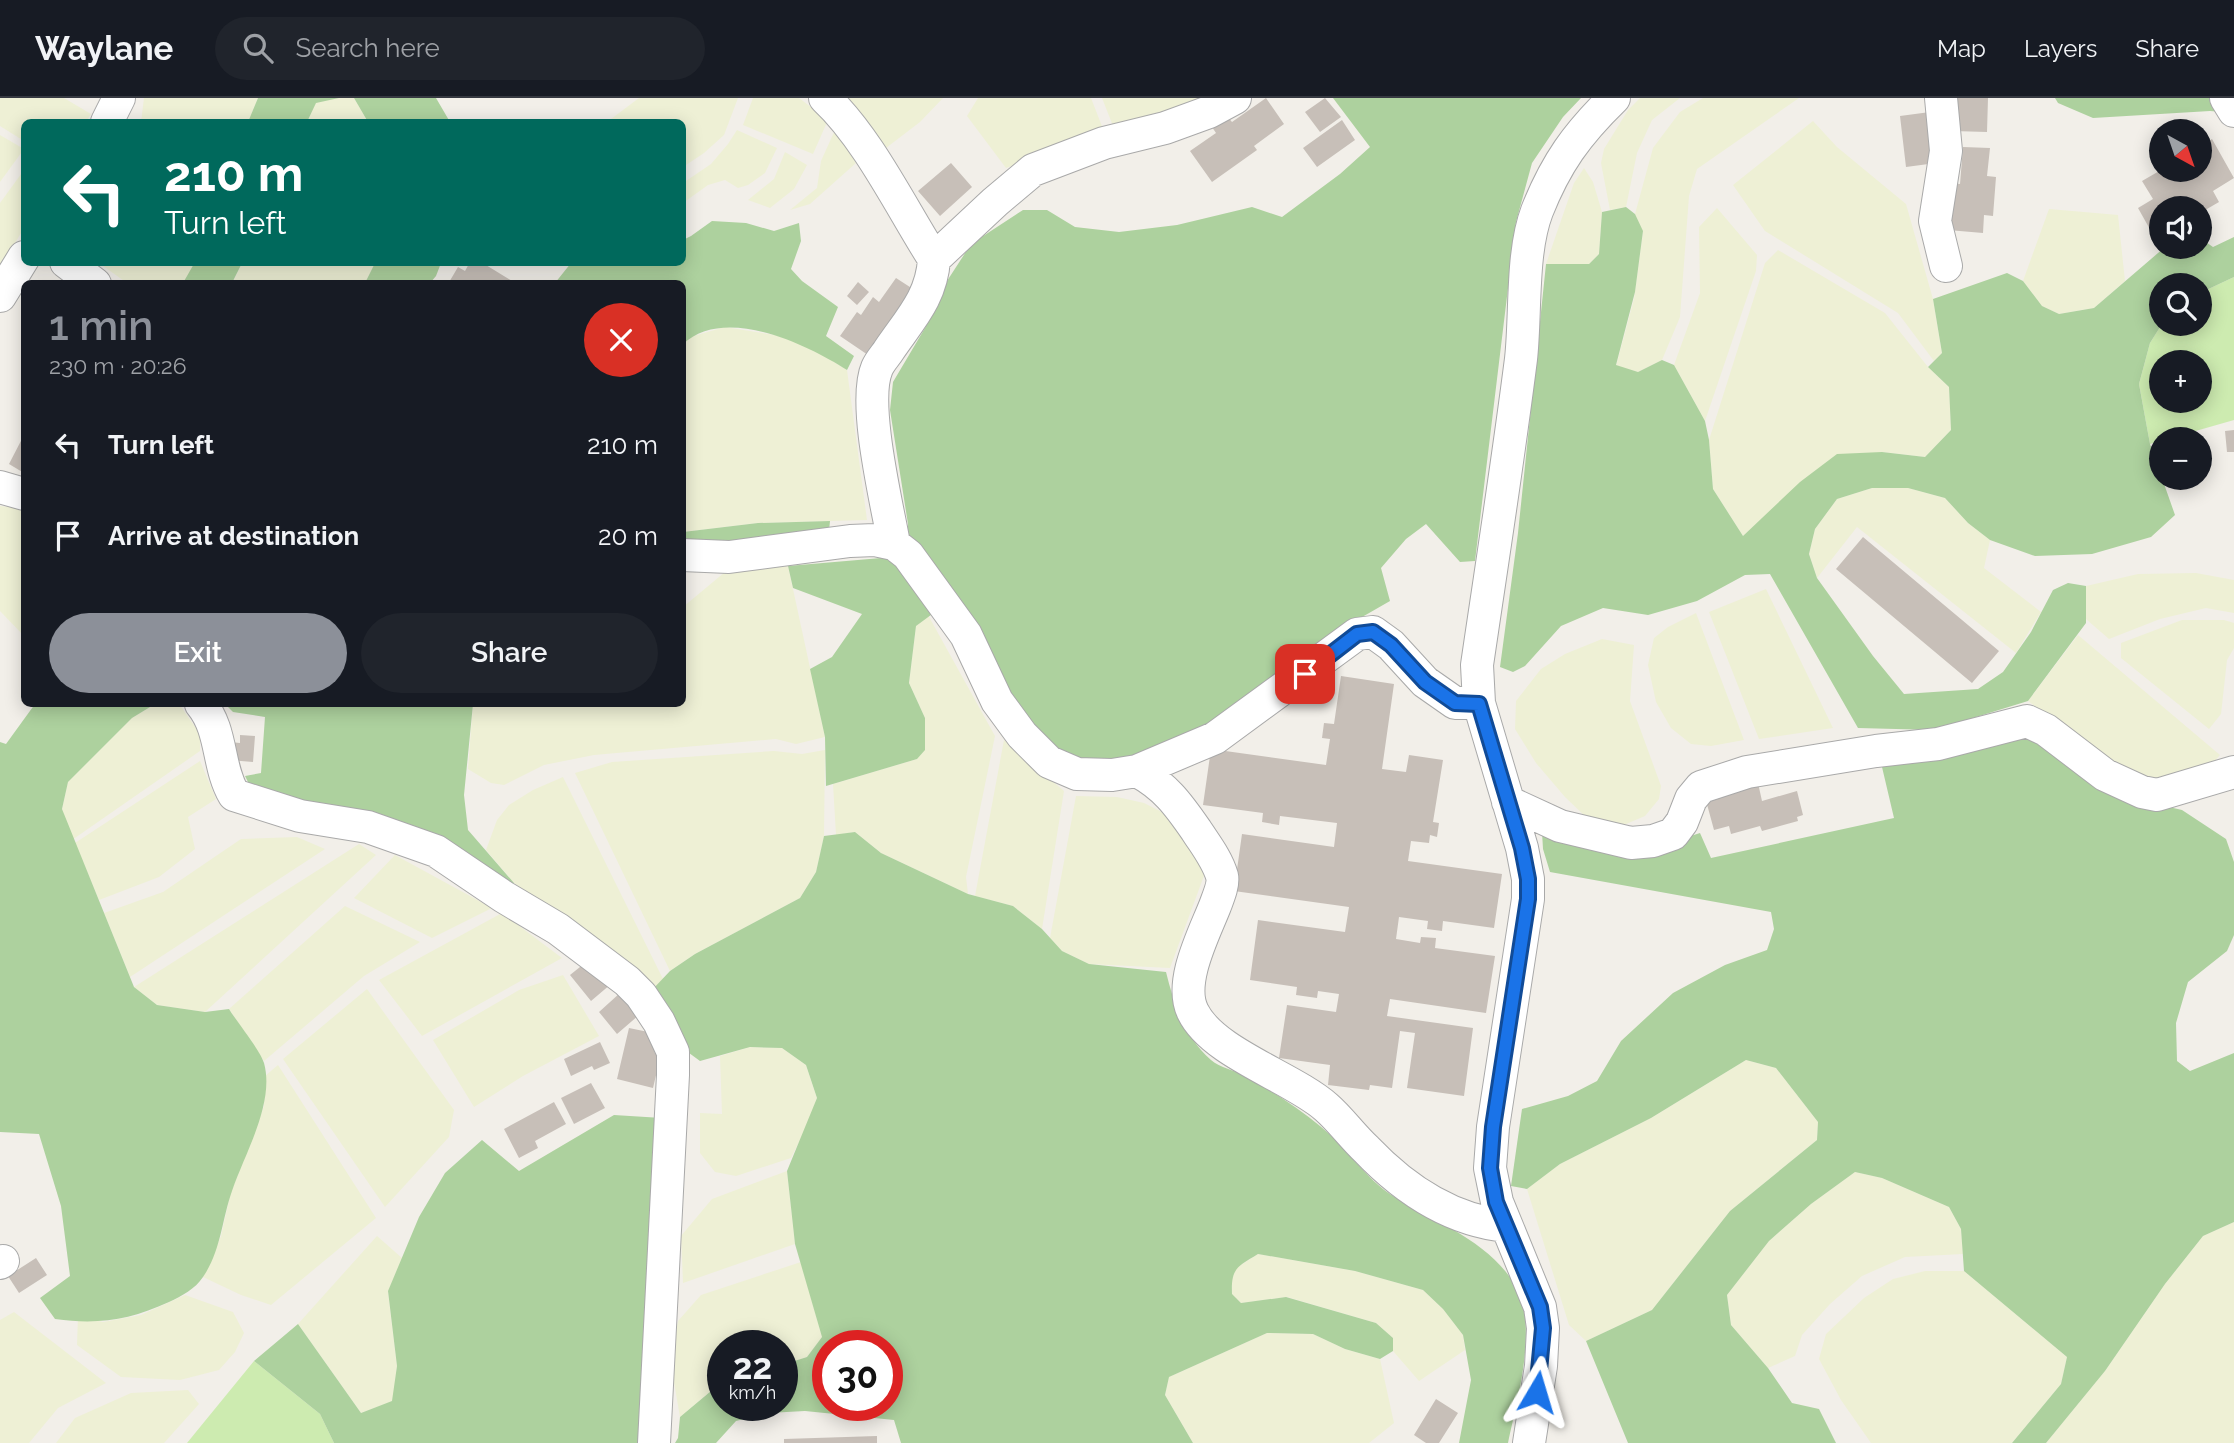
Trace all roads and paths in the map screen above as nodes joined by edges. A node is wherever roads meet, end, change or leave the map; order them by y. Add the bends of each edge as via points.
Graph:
1 (119, 98) edge
2 (825, 98) edge
3 (1235, 98) edge
4 (1614, 98) edge
5 (1941, 98) edge
6 (2226, 98) edge
7 (2234, 111) edge
8 (108, 119) edge
9 (934, 260) junction
10 (21, 262) edge
11 (71, 266) edge
12 (1946, 266) dead end
13 (90, 280) edge
14 (0, 296) edge
15 (0, 487) edge
16 (21, 493) edge
17 (894, 544) junction
18 (686, 555) edge
19 (1479, 704) junction
20 (204, 707) edge
21 (1137, 771) junction
22 (2234, 772) edge
23 (1508, 802) junction
24 (1506, 1226) junction
25 (654, 1443) edge
26 (1529, 1443) edge

1 - 8 street
2 - 9 street via 867,151
3 - 9 street via 1165,128 1033,170
4 - 19 street via 1584,127 1560,162 1536,214 1529,247 1521,357 1477,665
5 - 12 street via 1946,151 1935,221
6 - 7 street
9 - 17 street via 927,296 877,368 872,393
10 - 14 street
11 - 13 street
15 - 16 street
17 - 18 street via 863,540 729,557
17 - 21 street via 908,555 966,635 997,701 1049,762 1077,774
19 - 21 street via 1455,703 1425,682 1373,632 1357,634 1215,738
19 - 23 street
20 - 25 street via 211,716 226,781 234,795 300,816 368,827 436,851 602,960 641,995 659,1022 673,1052 673,1075
21 - 24 street via 1156,781 1177,802 1223,878 1192,969 1193,1013 1225,1044 1325,1106 1399,1182 1448,1211 1483,1224
22 - 23 street via 2157,795 2142,792 2105,775 2027,721 1938,744 1724,779 1701,787 1673,834 1653,841 1631,843 1560,826
23 - 24 street via 1522,848 1528,899 1490,1168
24 - 26 street via 1540,1307 1543,1328

